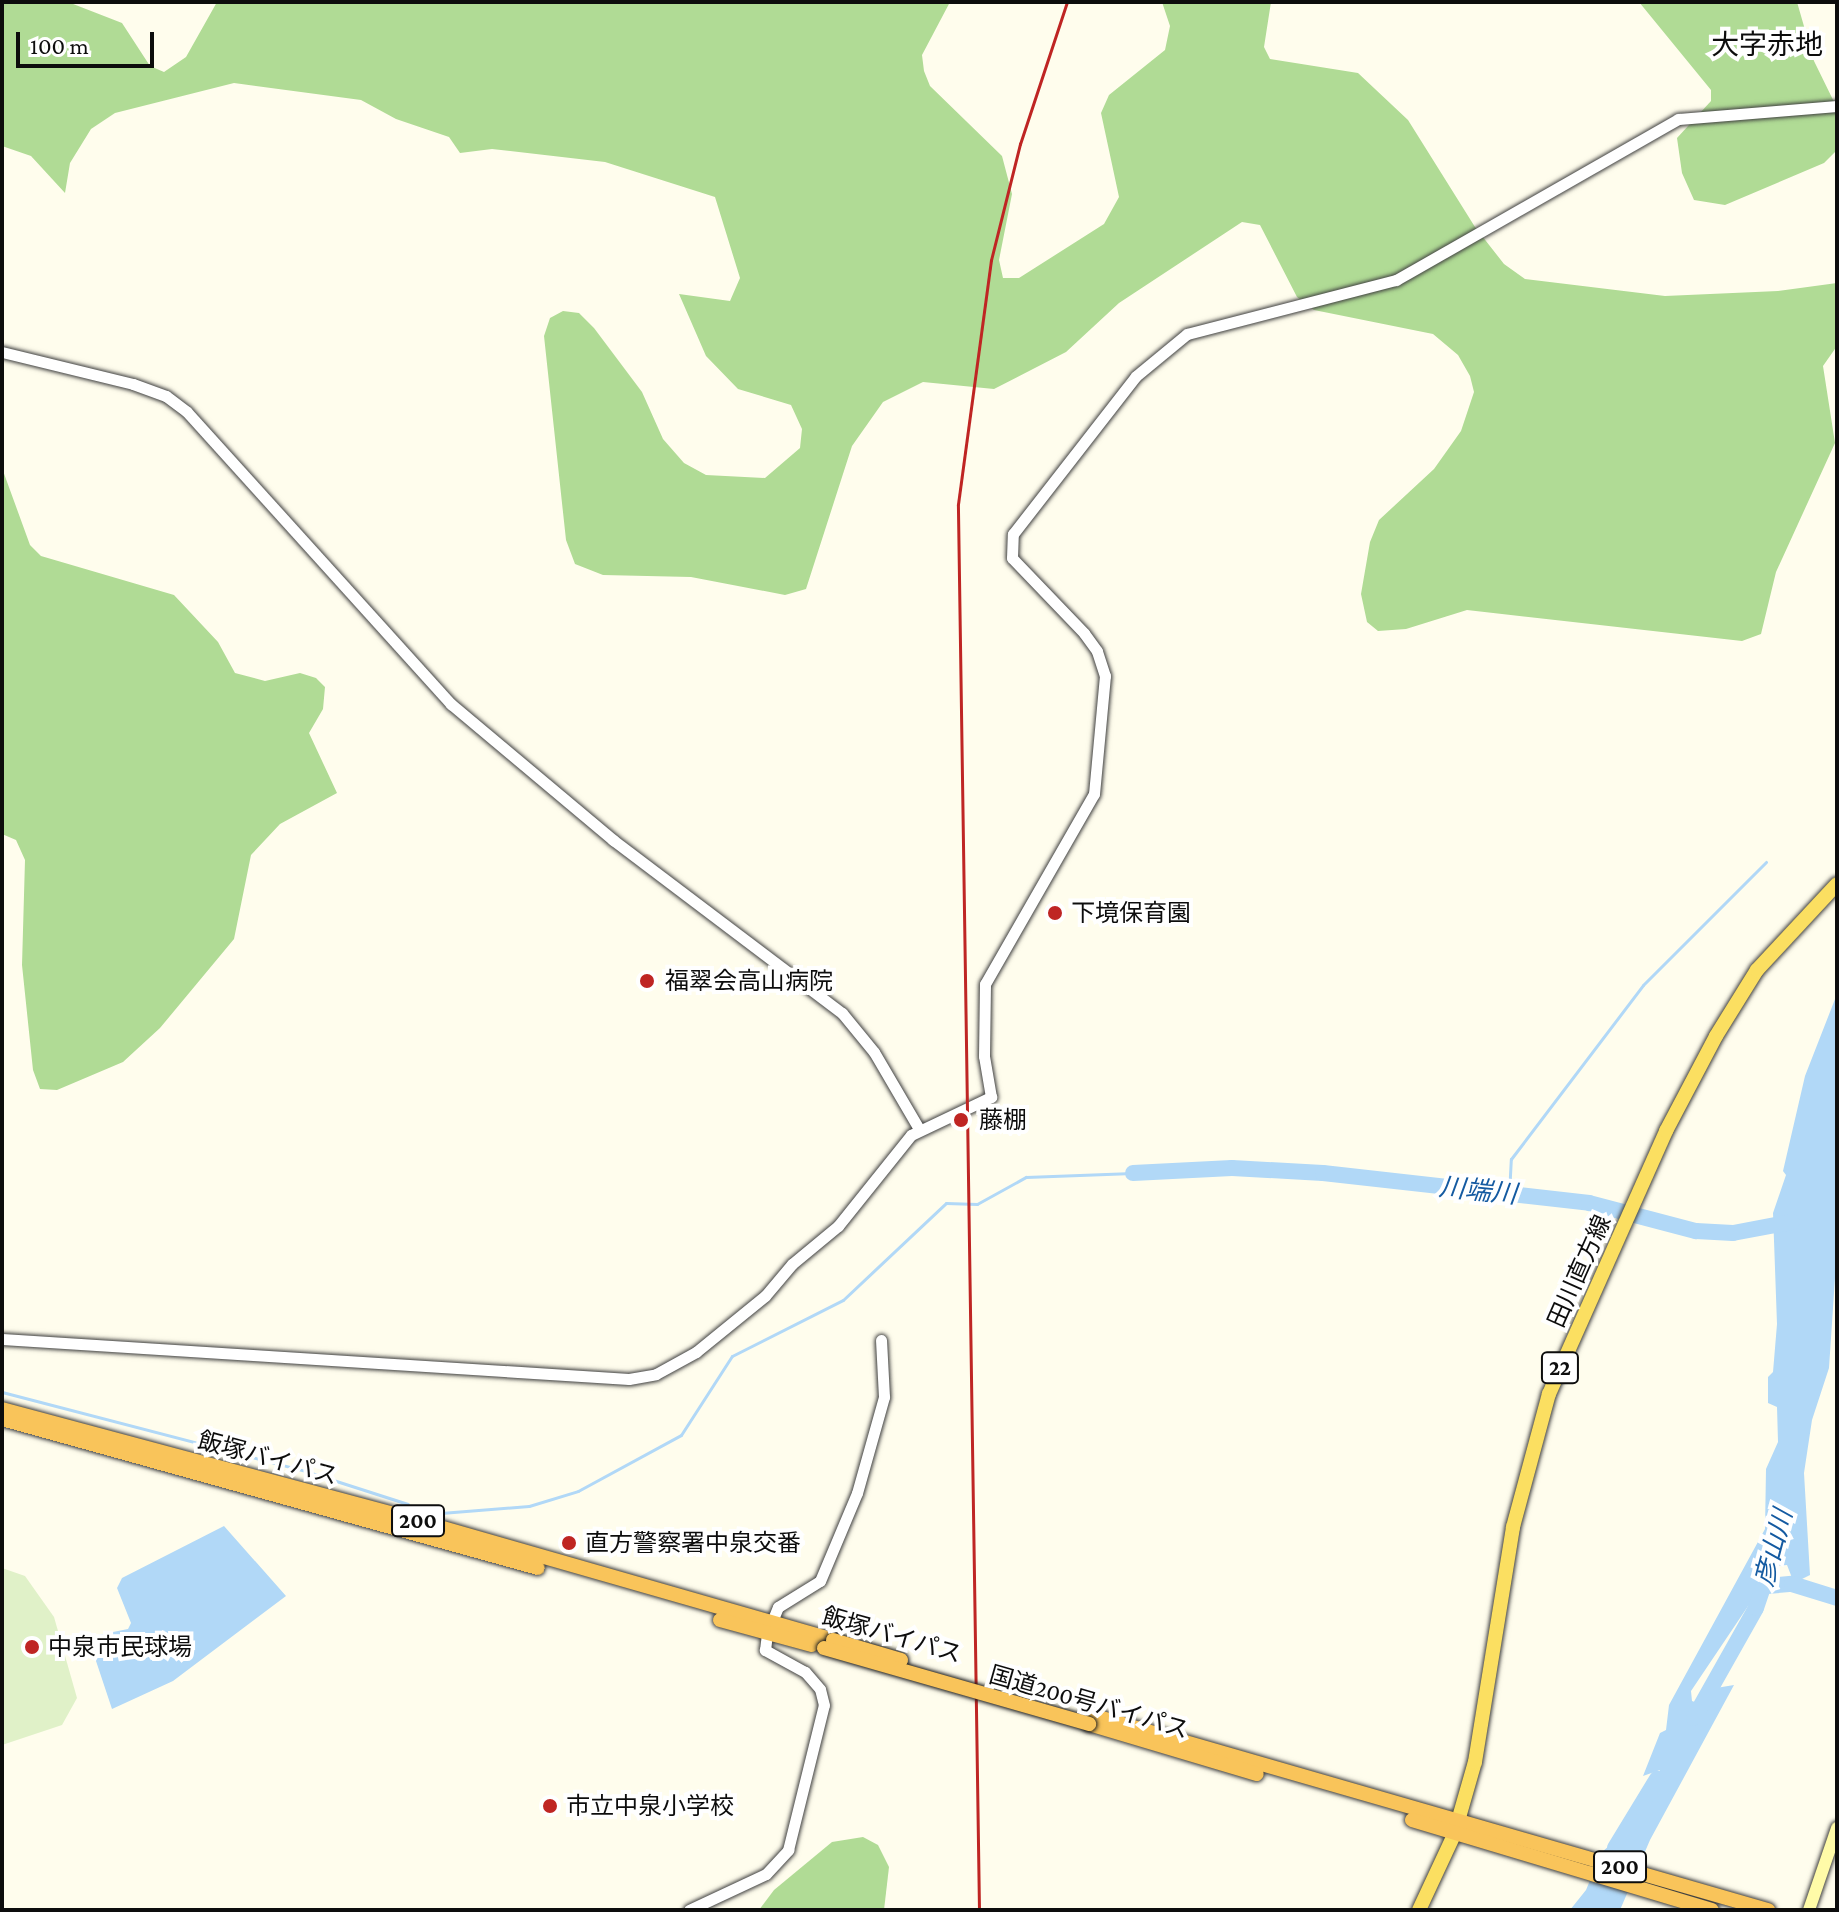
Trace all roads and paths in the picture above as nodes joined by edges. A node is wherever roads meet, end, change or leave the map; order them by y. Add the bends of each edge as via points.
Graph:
1 (1837, 106) edge
2 (2, 352) edge
3 (1837, 884) edge
4 (919, 1129) junction
5 (2, 1339) edge
6 (881, 1340) dead end
7 (2, 1409) edge
8 (2, 1419) edge
9 (768, 1629) junction
10 (1837, 1828) edge
11 (1463, 1830) junction
12 (689, 1910) edge
13 (1419, 1910) edge
14 (1712, 1910) edge
15 (1768, 1910) edge
16 (1809, 1910) edge

1 - 4 street via 1678,119 1396,280 1187,334 1136,376 1018,526 1011,545 1012,558 1024,575 1084,633 1102,662 1094,794 985,984 984,1056 991,1097
2 - 4 street via 133,384 166,396 187,412 451,704 613,840 842,1013 874,1052
3 - 11 main road, 田川直方線 / 22 via 1757,970 1716,1036 1666,1131 1549,1394 1513,1527
4 - 5 street via 894,1149 838,1226 792,1264 765,1296 696,1352 656,1374 575,1377
6 - 9 street via 884,1397 829,1566 820,1581 778,1607
7 - 9 highway, 飯塚バイパス / 200 via 408,1518
8 - 9 highway, 国道200号バイパス / 200
9 - 11 highway, 国道200号バイパス / 200, bridge
9 - 12 street via 765,1650 805,1672 820,1689 824,1705 801,1807 788,1850 766,1874
10 - 16 main road
11 - 13 main road, 田川直方線 / 22
11 - 14 highway, 200
11 - 15 highway, 200

